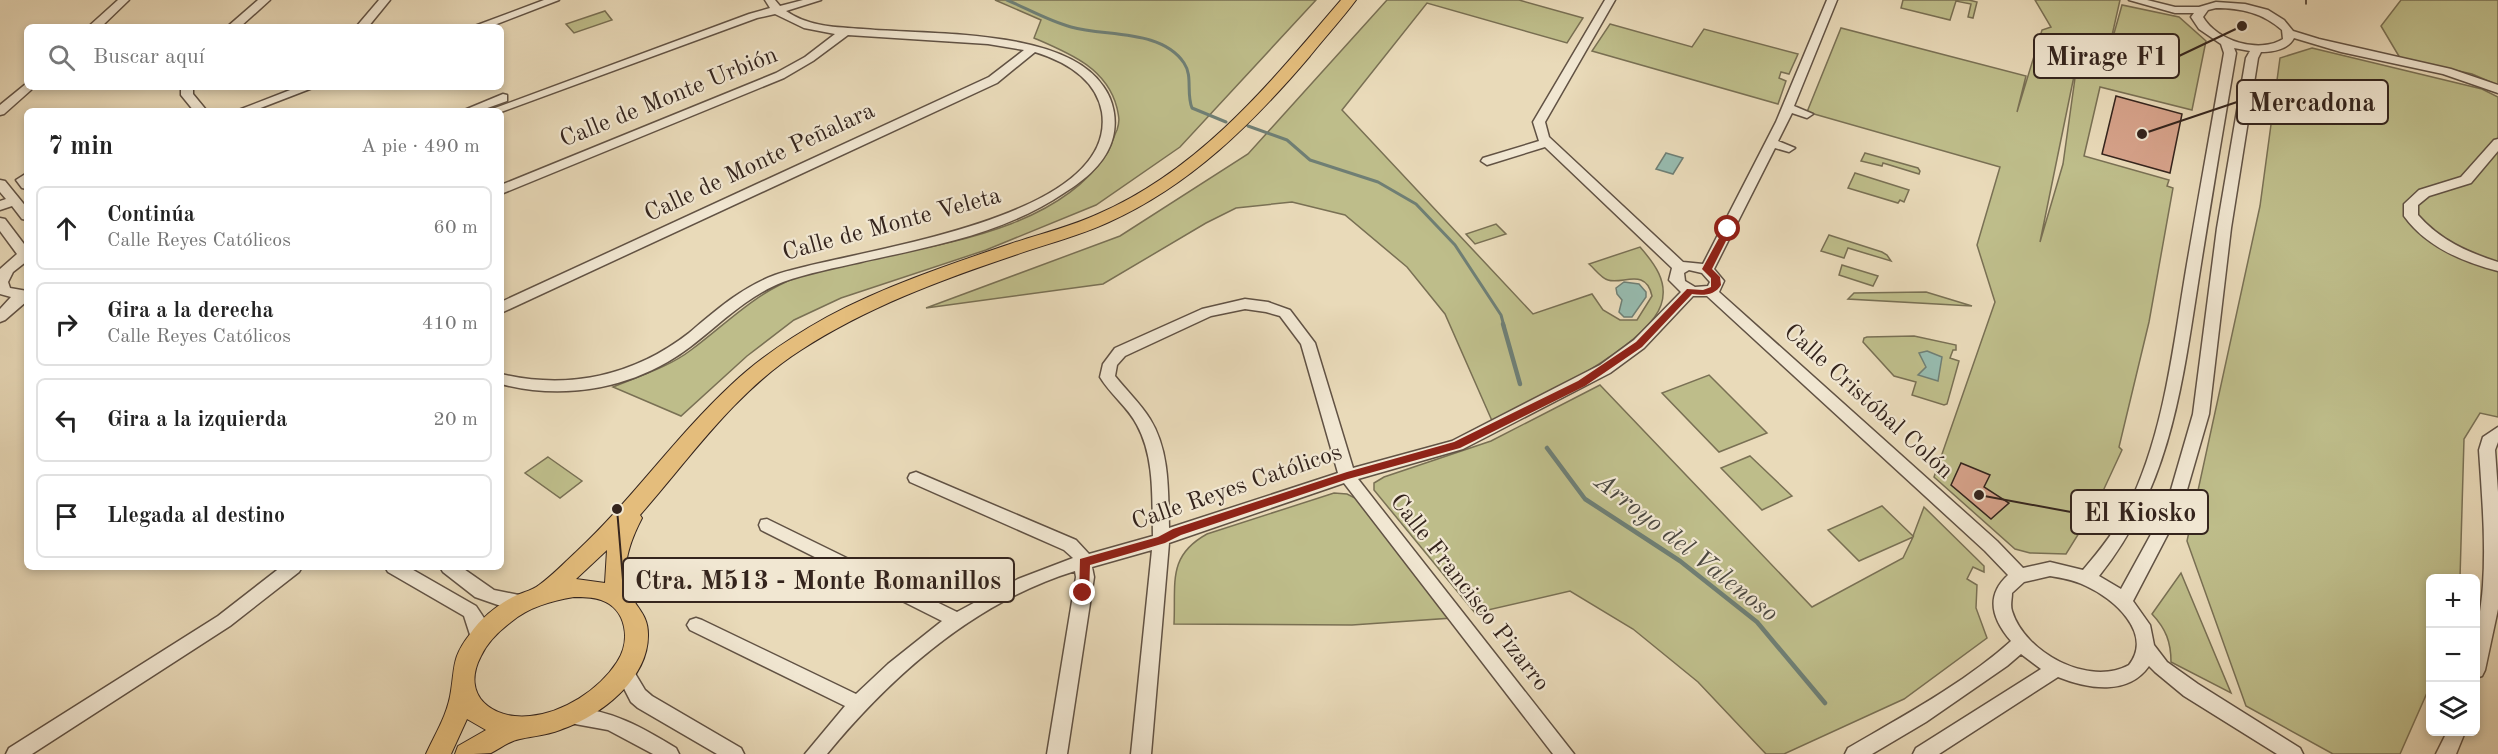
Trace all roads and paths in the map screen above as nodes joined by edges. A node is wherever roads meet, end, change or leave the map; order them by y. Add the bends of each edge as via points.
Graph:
1 (124, 0) edge
2 (265, 0) edge
3 (386, 0) edge
4 (554, 0) edge
5 (816, 0) edge
6 (1349, 0) edge
7 (1610, 0) edge
8 (1832, 0) edge
9 (2134, 0) edge
10 (774, 3) edge
11 (2235, 3) edge
12 (2260, 6) edge
13 (2199, 16) junction
14 (97, 24) edge
15 (237, 24) edge
16 (365, 24) edge
17 (486, 24) edge
18 (844, 32) junction
19 (2289, 37) junction
20 (2226, 41) junction
21 (2258, 48) junction
22 (1031, 49) junction
23 (2498, 88) edge
24 (24, 90) edge
25 (187, 90) edge
26 (301, 90) edge
27 (535, 91) junction
28 (198, 108) edge
29 (250, 108) edge
30 (478, 108) edge
31 (499, 108) edge
32 (1787, 108) junction
33 (0, 111) edge
34 (1807, 114) dead end
35 (1547, 142) junction
36 (1771, 143) junction
37 (2498, 143) edge
38 (1789, 148) dead end
39 (1487, 161) dead end
40 (0, 184) edge
41 (504, 189) edge
42 (14, 201) junction
43 (0, 206) edge
44 (24, 213) edge
45 (0, 222) edge
46 (24, 252) edge
47 (24, 256) edge
48 (2498, 267) edge
49 (1681, 268) junction
50 (1707, 269) junction
51 (1, 282) edge
52 (1690, 291) junction
53 (1710, 291) junction
54 (24, 296) edge
55 (504, 308) edge
56 (0, 316) edge
57 (504, 380) edge
58 (2498, 433) edge
59 (1347, 476) junction
60 (916, 478) dead end
61 (639, 502) junction
62 (767, 525) dead end
63 (1161, 540) junction
64 (1084, 562) junction
65 (289, 570) edge
66 (399, 570) edge
67 (452, 570) edge
68 (2019, 575) junction
69 (2087, 578) junction
70 (546, 593) junction
71 (620, 600) junction
72 (523, 602) junction
73 (2124, 602) junction
74 (958, 621) junction
75 (696, 625) dead end
76 (479, 639) junction
77 (2020, 644) junction
78 (2147, 649) junction
79 (2480, 651) edge
80 (2055, 669) junction
81 (624, 671) junction
82 (2133, 673) junction
83 (464, 689) junction
84 (2191, 690) junction
85 (857, 703) junction
86 (570, 716) junction
87 (521, 727) junction
88 (2454, 736) edge
89 (16, 754) edge
90 (438, 754) edge
91 (467, 754) edge
92 (669, 754) edge
93 (734, 754) edge
94 (815, 754) edge
95 (1058, 754) edge
96 (1141, 754) edge
97 (1564, 754) edge
98 (1855, 754) edge
99 (1923, 754) edge
100 (2293, 754) edge
101 (2446, 754) edge

1 - 14 street
2 - 15 street
3 - 16 street
4 - 17 street
5 - 10 street
6 - 61 main road via 1245,117 1176,177 1102,219 930,278 823,326 730,397
7 - 35 street via 1539,122
8 - 32 street
9 - 13 street
10 - 18 street, Calle de Monte Veleta via 795,22
10 - 27 street
11 - 12 street
11 - 13 street via 2209,6
12 - 19 street
13 - 20 street via 2207,31
18 - 22 street, Calle de Monte Veleta via 978,40
18 - 41 street, Calle de Monte Urbión via 797,68
19 - 21 street via 2275,48
19 - 23 street
20 - 21 street
20 - 69 street via 2230,53 2171,403 2145,492 2107,557
21 - 73 street via 2252,58 2224,228 2201,414 2174,507
22 - 55 street, Calle de Monte Peñalara via 993,80
22 - 57 street, Calle de Monte Veleta via 1060,57 1084,71 1103,94 1109,117 1110,129 1102,151 1085,173 1053,196 1003,222 978,230 775,280 742,297 680,348 624,375 566,387 531,387
24 - 33 street
25 - 28 street
26 - 29 street
27 - 30 street
27 - 31 street
32 - 34 street
32 - 36 street
35 - 39 street
35 - 49 street
36 - 38 street
36 - 50 street
37 - 48 street via 2466,180 2424,193 2411,204 2411,216 2443,246
40 - 42 street
42 - 43 street
42 - 44 street
45 - 46 street
47 - 51 street via 7,269
49 - 50 street
49 - 52 street via 1676,280
50 - 53 street via 1717,281
51 - 54 street via 5,291
52 - 53 street
52 - 59 street, Calle Reyes Católicos via 1639,345 1582,383 1457,445
53 - 68 street, Calle Cristóbal Colón
54 - 56 street
58 - 79 street via 2489,441 2487,450 2491,572
59 - 63 street, Calle Reyes Católicos
59 - 63 street, Calle Francisco Pizarro via 1308,343 1285,313 1245,304 1208,312 1120,351 1110,364 1107,378 1144,422 1155,453
59 - 97 street, Calle Francisco Pizarro
60 - 64 street via 1070,545
61 - 70 main road
61 - 71 main road via 615,555
62 - 74 street
63 - 64 street, Calle Reyes Católicos
63 - 96 street, Calle Francisco Pizarro
64 - 74 street, Calle Reyes Católicos via 1026,583
64 - 95 street via 1083,593
65 - 89 street via 224,621
66 - 76 street via 470,611
67 - 72 street via 479,593
68 - 69 street via 2050,569
68 - 77 street via 2008,583 2002,596 2002,611
69 - 73 street
70 - 71 main road via 587,588
70 - 72 main road
71 - 81 main road via 628,608 637,631 632,658
72 - 76 main road via 498,618
73 - 78 street via 2145,633
74 - 85 street, Calle Reyes Católicos via 919,648
75 - 85 street
76 - 83 main road via 465,664
77 - 80 street
77 - 98 street via 2001,661
78 - 82 street via 2143,662
78 - 84 street via 2161,667
80 - 82 street via 2098,681 2118,680
80 - 99 street
81 - 86 main road via 601,697
81 - 93 street via 645,702
82 - 84 street via 2157,676
83 - 87 main road via 472,707 489,721
83 - 90 main road via 452,729
84 - 100 street
85 - 94 street, Calle Reyes Católicos
86 - 87 main road
86 - 92 street via 619,725
87 - 91 main road
88 - 101 street

